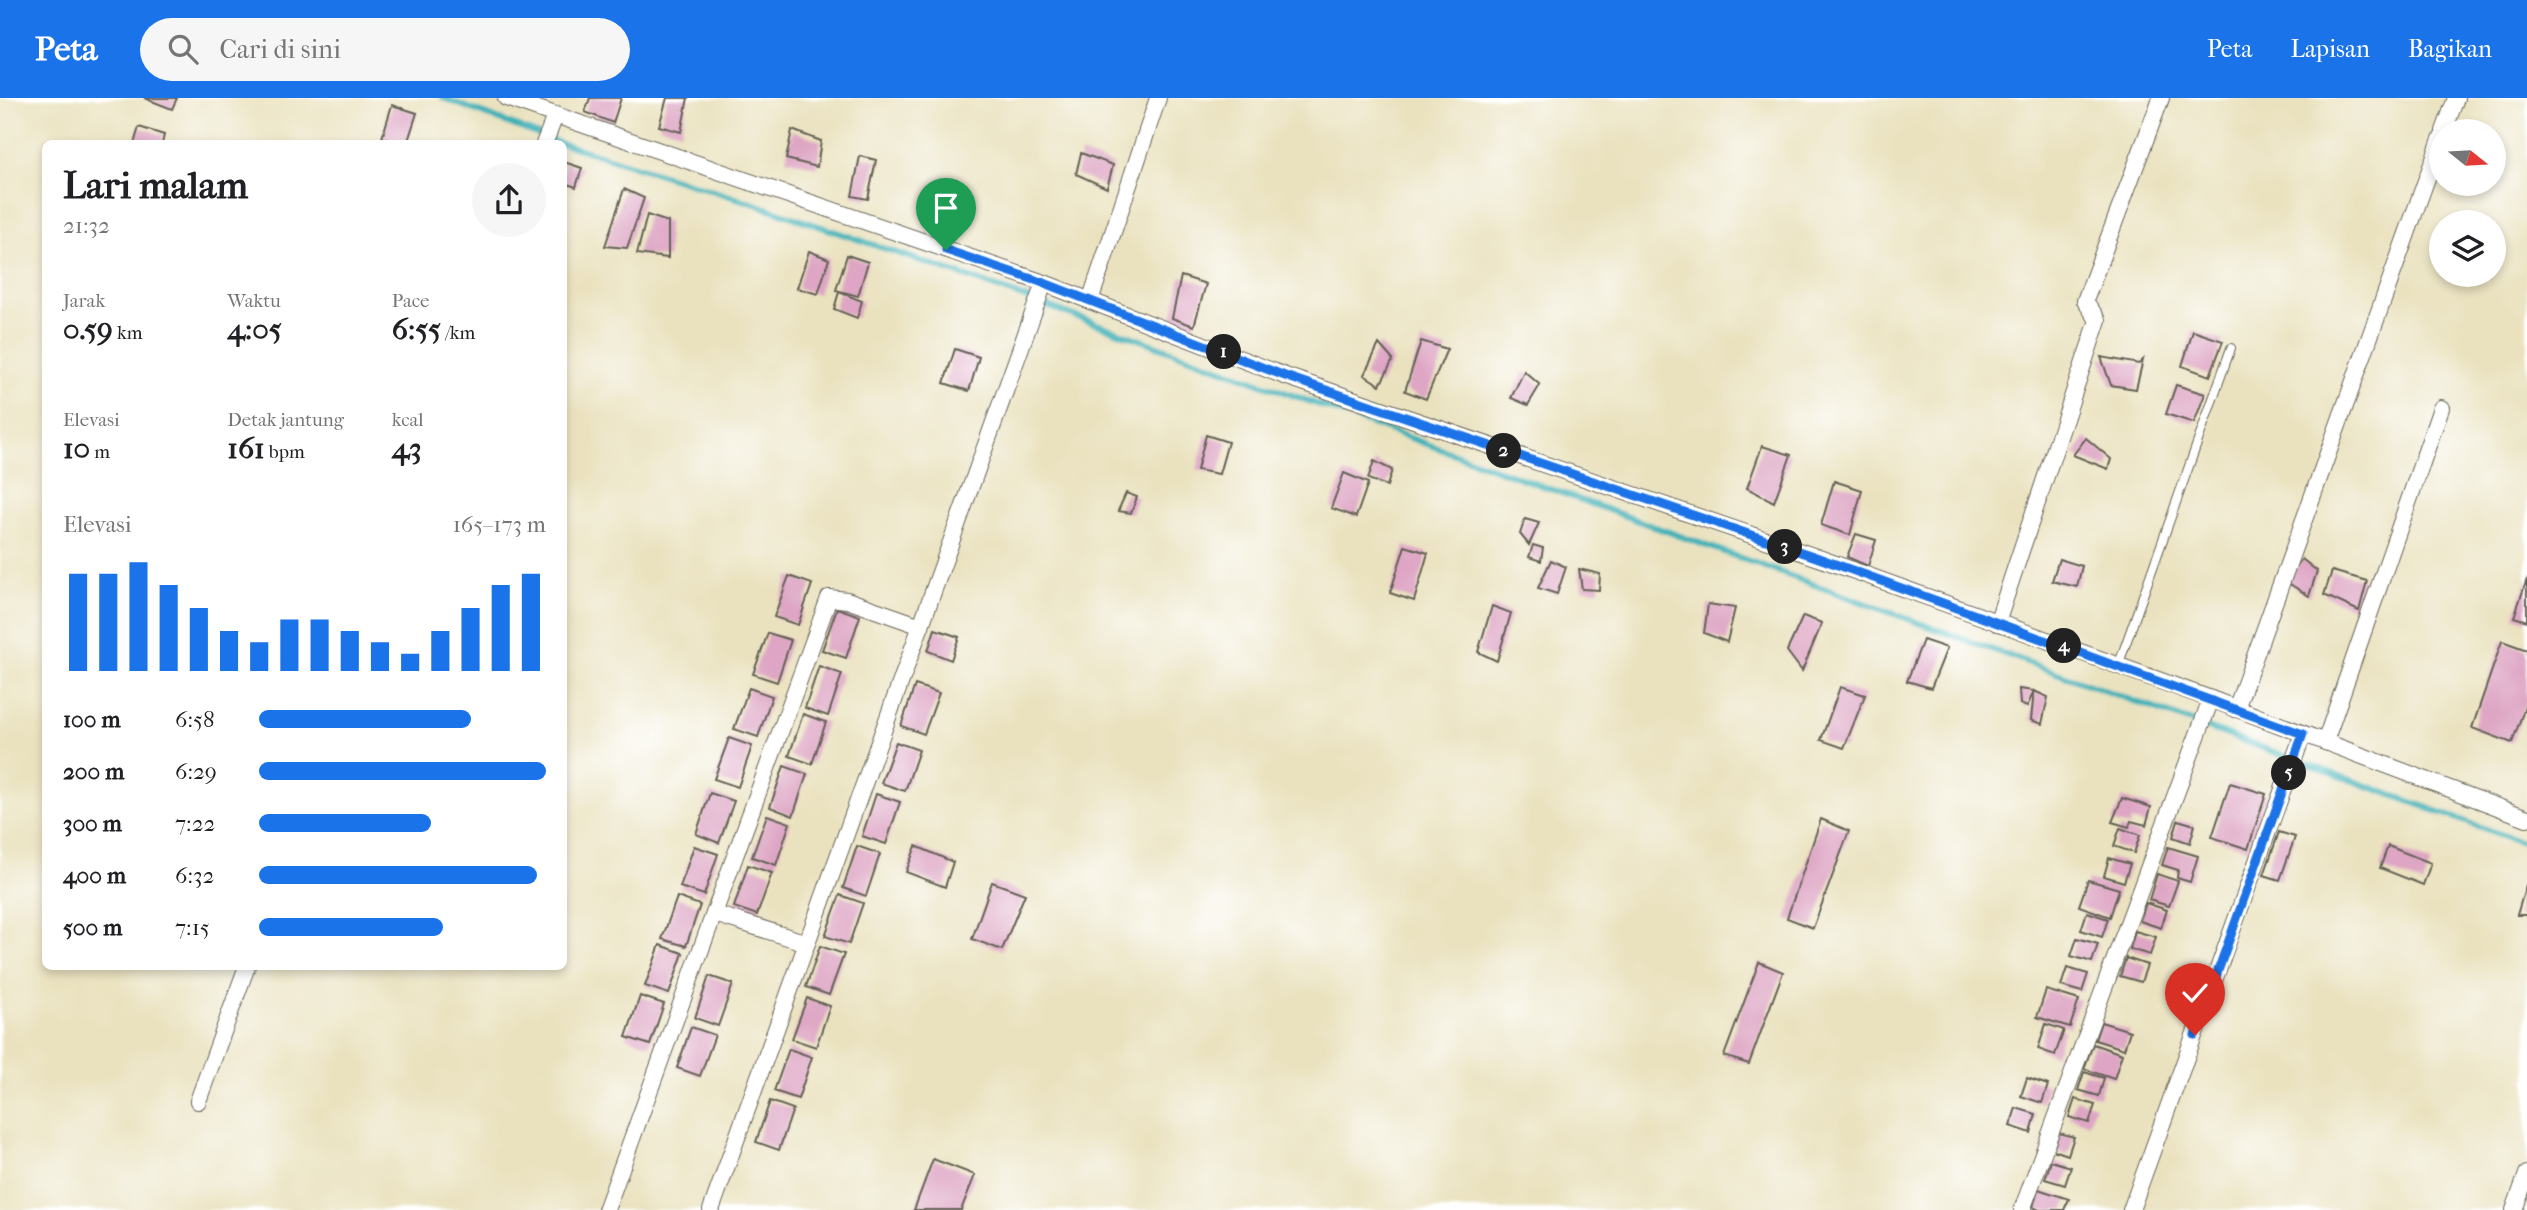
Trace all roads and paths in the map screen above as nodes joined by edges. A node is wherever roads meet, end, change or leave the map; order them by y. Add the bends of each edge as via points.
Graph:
1 (506, 98) edge
2 (1158, 98) edge
3 (2161, 98) edge
4 (2456, 98) edge
5 (2448, 119) edge
6 (554, 120) junction
7 (546, 140) edge
8 (2429, 172) edge
9 (1043, 287) junction
10 (1090, 300) junction
11 (2231, 348) dead end
12 (2441, 408) dead end
13 (1997, 623) junction
14 (921, 626) junction
15 (2118, 666) junction
16 (2209, 704) junction
17 (2236, 709) junction
18 (2301, 741) junction
19 (2325, 742) junction
20 (2527, 818) edge
21 (715, 914) junction
22 (807, 943) junction
23 (246, 970) edge
24 (198, 1101) dead end
25 (2527, 1174) edge
26 (606, 1210) edge
27 (711, 1210) edge
28 (2022, 1210) edge
29 (2131, 1210) edge
30 (2514, 1210) edge

1 - 6 street
2 - 10 street
3 - 13 street via 2085,301 2098,320
4 - 5 street
6 - 7 street
6 - 9 street
8 - 17 street
9 - 10 street
9 - 14 street
10 - 13 street via 1285,376
11 - 15 lane
12 - 19 street
13 - 15 street
14 - 21 street via 848,600 829,598
14 - 22 street
15 - 16 street
16 - 17 street
16 - 28 street
17 - 18 street
18 - 19 street
18 - 29 street
19 - 20 street
21 - 22 street
21 - 26 street
22 - 27 street
23 - 24 street
25 - 30 street

